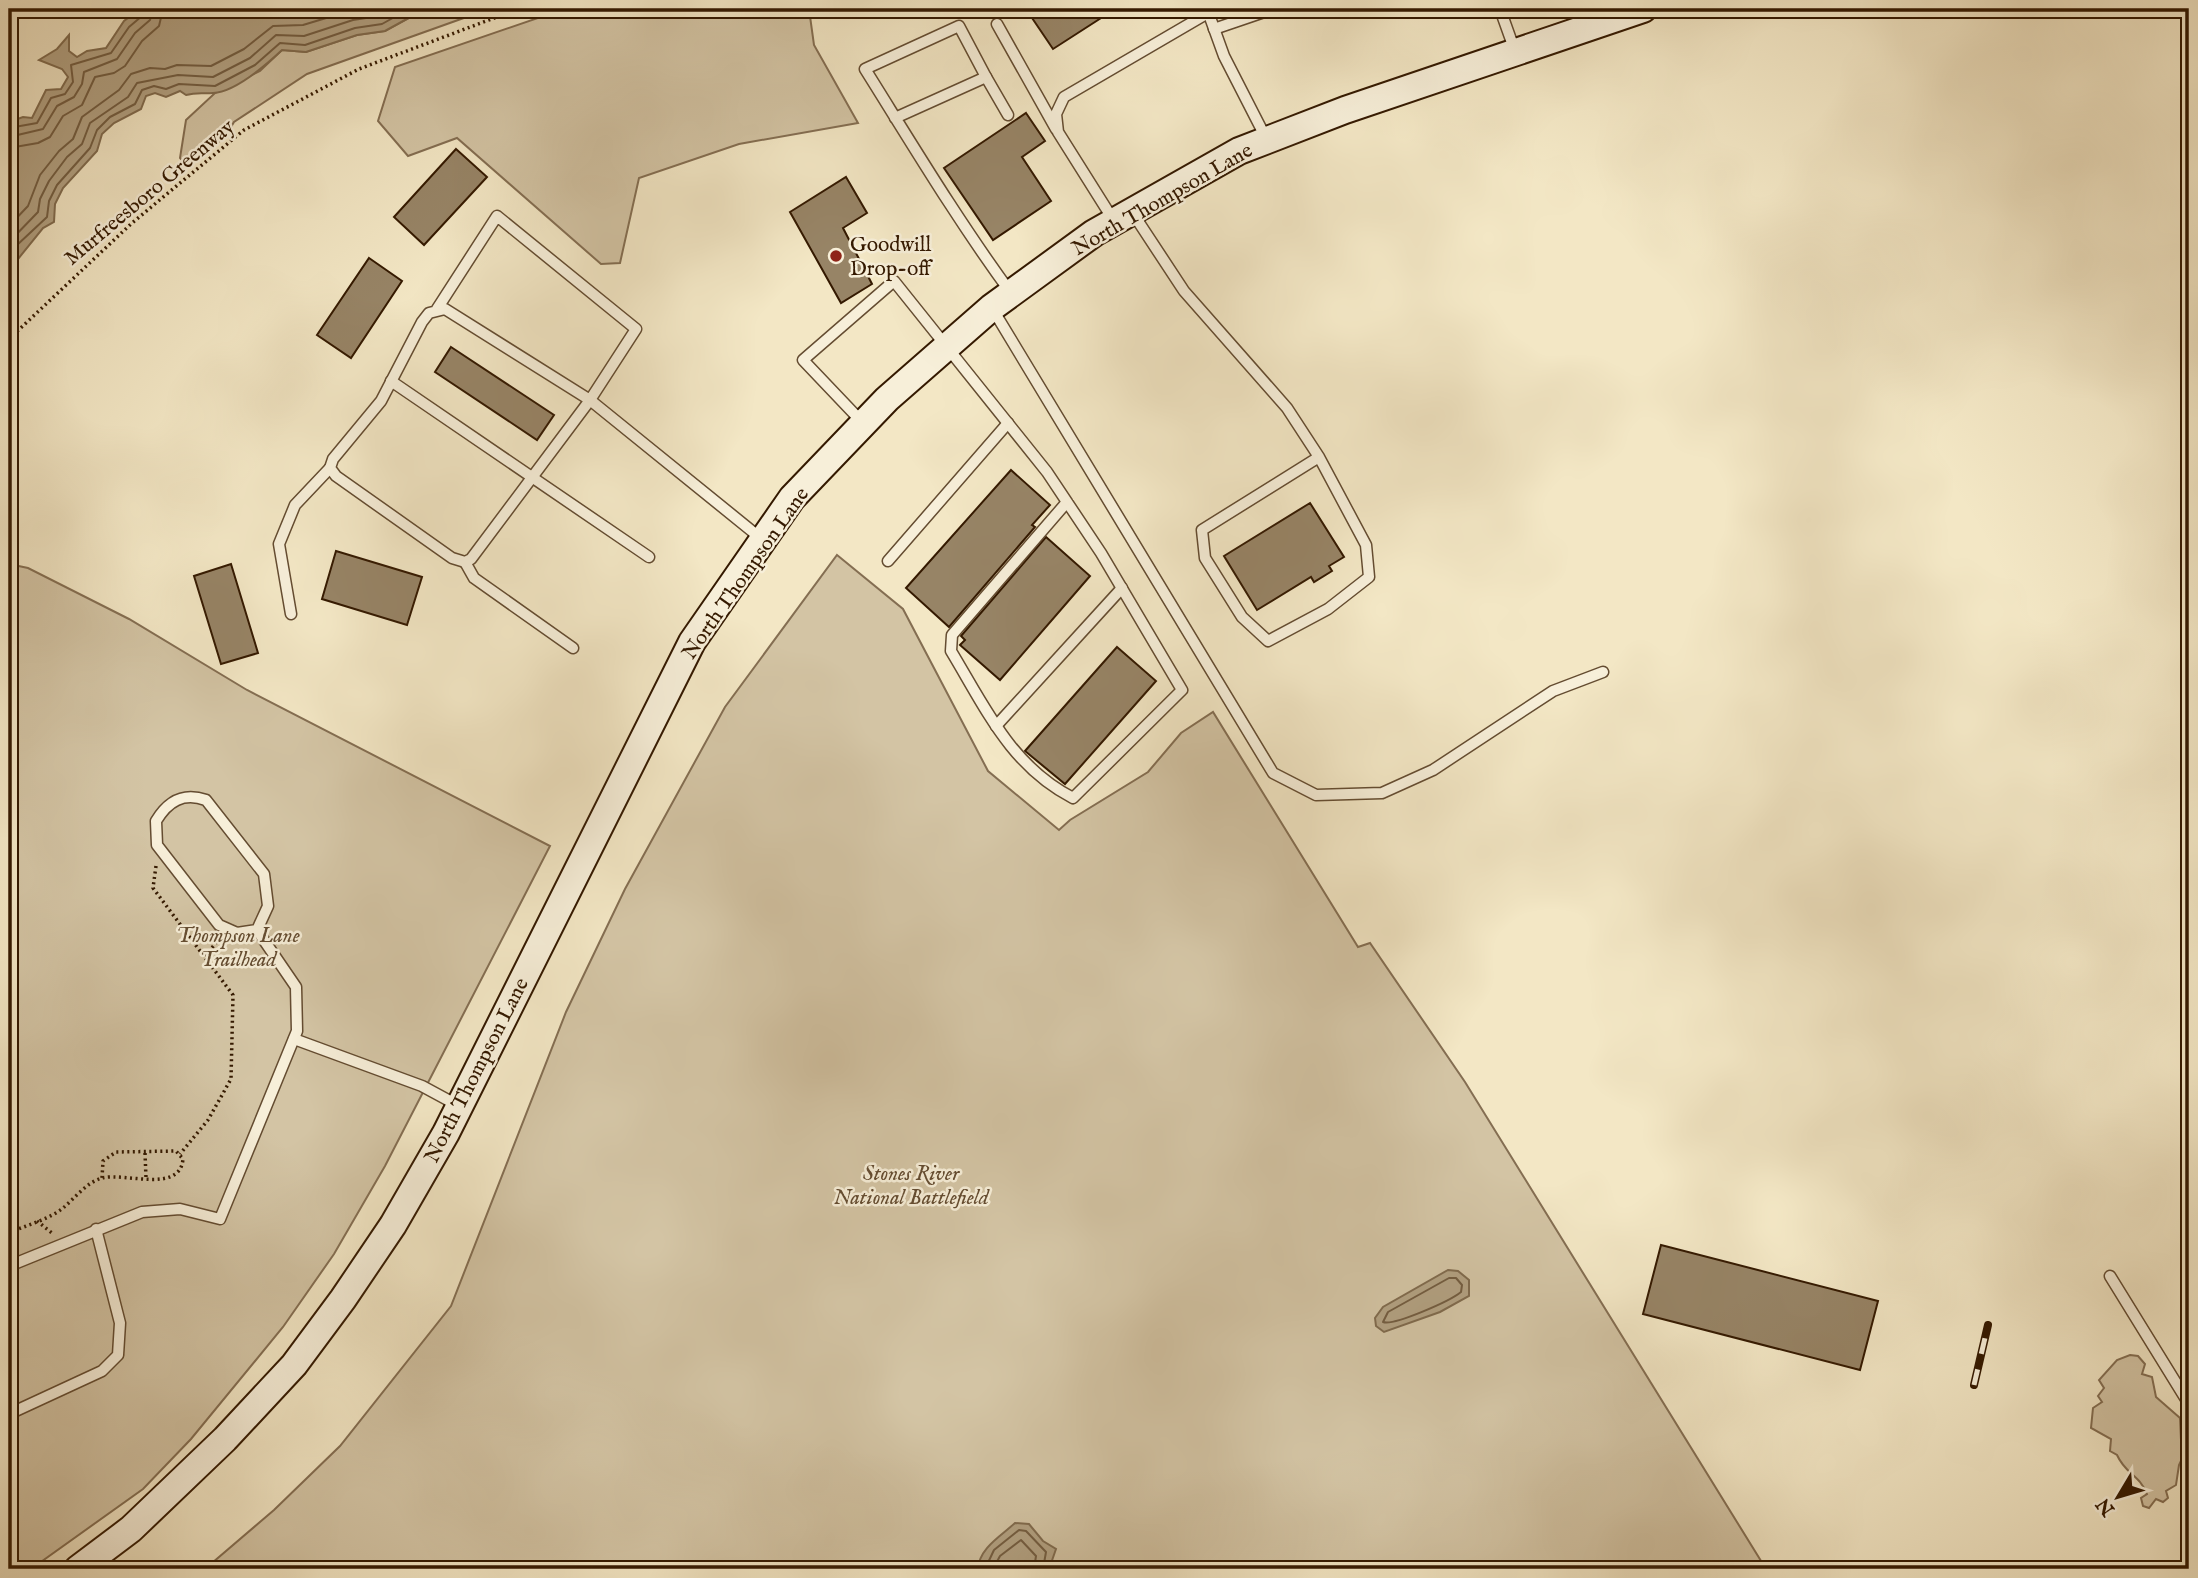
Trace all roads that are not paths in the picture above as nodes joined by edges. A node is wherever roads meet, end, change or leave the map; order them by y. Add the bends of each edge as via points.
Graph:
1 (1273, 9) edge
2 (1500, 9) edge
3 (1643, 9) edge
4 (1208, 11) edge
5 (997, 24) dead end
6 (1214, 29) junction
7 (1515, 52) junction
8 (986, 77) junction
9 (1008, 115) dead end
10 (895, 118) junction
11 (1058, 132) junction
12 (1268, 140) junction
13 (1123, 216) junction
14 (1001, 300) junction
15 (437, 309) junction
16 (946, 347) junction
17 (391, 381) junction
18 (590, 400) junction
19 (864, 423) junction
20 (1008, 423) junction
21 (1319, 457) junction
22 (330, 468) junction
23 (533, 477) junction
24 (1067, 502) junction
25 (763, 540) junction
26 (649, 557) dead end
27 (888, 561) dead end
28 (465, 562) junction
29 (1122, 588) junction
30 (291, 614) dead end
31 (573, 648) dead end
32 (1603, 672) dead end
33 (996, 726) junction
34 (257, 930) junction
35 (294, 1039) junction
36 (459, 1107) junction
37 (96, 1229) junction
38 (9, 1266) edge
39 (2110, 1276) dead end
40 (2189, 1404) edge
41 (9, 1414) edge
42 (78, 1569) edge

1 - 6 lane
2 - 7 lane
3 - 7 main road, North Thompson Lane
4 - 6 lane
4 - 11 lane via 1063,97 1056,114
5 - 11 lane
6 - 12 lane via 1223,56
7 - 12 main road, North Thompson Lane
8 - 9 lane
8 - 10 lane
8 - 10 lane via 959,26 865,69
10 - 14 lane via 977,247
11 - 13 lane
12 - 13 main road, North Thompson Lane via 1239,151
13 - 14 main road, North Thompson Lane
13 - 21 lane via 1258,371
14 - 16 main road, North Thompson Lane
14 - 32 lane via 1273,773 1316,795 1382,793 1433,771 1553,691
15 - 17 lane via 422,322
15 - 18 lane via 455,313
15 - 18 lane via 497,216 636,328
16 - 19 main road, North Thompson Lane
16 - 19 lane via 894,281 803,360
16 - 20 lane
17 - 22 lane
17 - 23 lane
18 - 23 lane
18 - 25 lane
19 - 25 main road, North Thompson Lane via 792,499
20 - 24 lane
20 - 27 lane
21 - 21 lane via 1366,545 1369,577 1328,609 1268,641 1242,617 1205,558 1202,530
22 - 28 lane via 452,558
22 - 30 lane via 295,505 279,544
23 - 26 lane
23 - 28 lane
24 - 29 lane
24 - 33 lane via 952,635 951,651
25 - 36 main road, North Thompson Lane via 692,642
28 - 31 lane via 474,578
29 - 33 lane
29 - 33 lane via 1182,690 1073,798 1050,786 1012,752
34 - 34 lane via 268,906 264,874 215,808 206,800 184,796 163,809 156,821 157,845 219,925 237,933
34 - 35 lane via 296,987
35 - 36 lane via 422,1086
35 - 37 lane via 220,1219 180,1209 142,1212
36 - 42 main road, North Thompson Lane via 393,1225 294,1365 131,1529
37 - 38 lane
37 - 41 lane via 120,1323 118,1355 102,1371
39 - 40 lane

